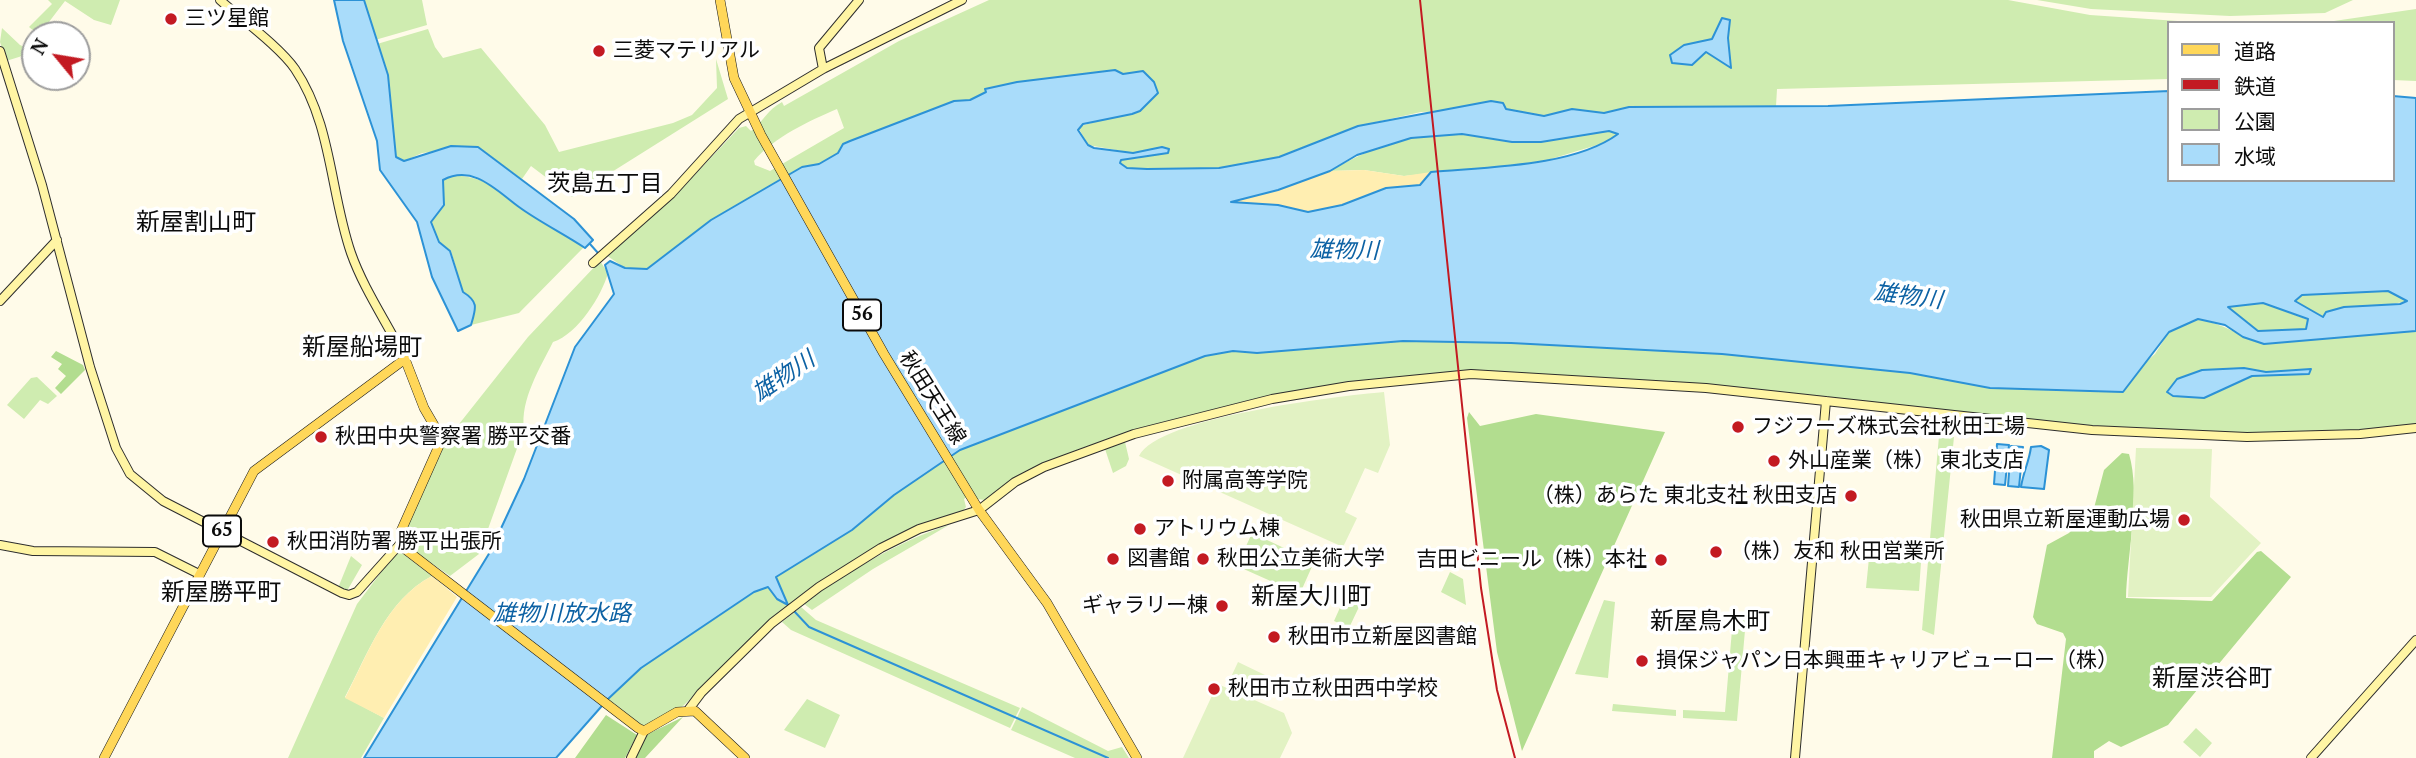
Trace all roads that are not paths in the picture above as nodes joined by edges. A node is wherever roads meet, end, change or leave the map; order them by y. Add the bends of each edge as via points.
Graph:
1 (220, 0) edge
2 (720, 0) edge
3 (859, 0) edge
4 (962, 0) edge
5 (0, 51) edge
6 (823, 69) junction
7 (751, 113) junction
8 (57, 240) junction
9 (593, 263) dead end
10 (0, 301) edge
11 (405, 359) junction
12 (1826, 401) junction
13 (2416, 428) edge
14 (979, 510) junction
15 (222, 531) junction
16 (0, 545) edge
17 (402, 546) junction
18 (200, 574) junction
19 (2416, 640) edge
20 (689, 709) junction
21 (641, 730) junction
22 (2315, 757) edge
23 (104, 758) edge
24 (631, 758) edge
25 (745, 758) edge
26 (1137, 758) edge
27 (1795, 758) edge

1 - 11 street via 297,73 324,138 352,254
2 - 7 main road, 秋田天王線 / 56 via 734,78
3 - 6 street via 819,48
4 - 6 street
5 - 8 street
6 - 7 street
7 - 9 street via 739,119 671,194
7 - 14 main road, 秋田天王線 / 56 via 884,354
8 - 10 street
8 - 15 street via 91,369 130,474 155,495
11 - 15 main road, 65 via 260,464
11 - 17 main road via 442,439 401,531
12 - 13 street via 2092,430 2292,436
12 - 14 street via 1706,388 1471,374 1349,386 1248,405 1100,445 1016,482
12 - 27 street
14 - 20 street via 919,529 819,587 763,632
14 - 26 main road, 秋田天王線 / 56 via 1047,603
15 - 17 street via 349,595
15 - 18 main road, 65
16 - 18 street via 33,551 155,552
17 - 21 main road
18 - 23 main road, 65
19 - 22 street
20 - 21 main road
20 - 25 main road via 706,718
21 - 24 street

